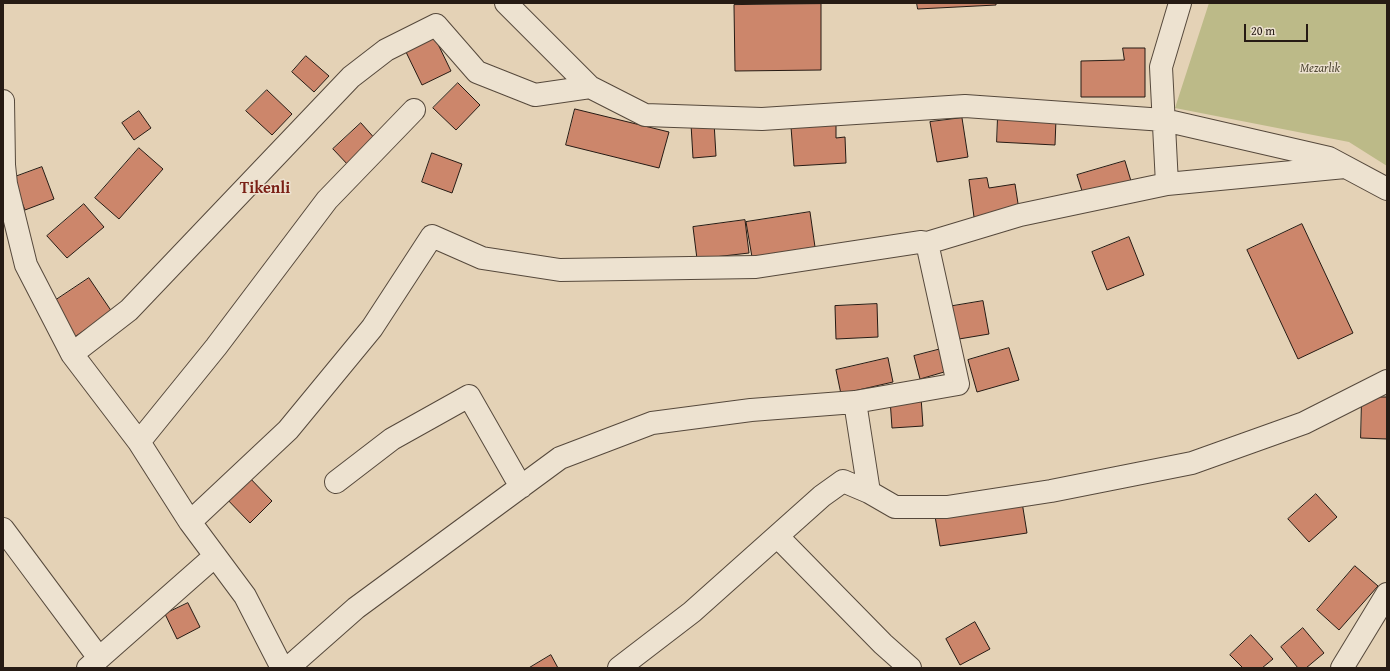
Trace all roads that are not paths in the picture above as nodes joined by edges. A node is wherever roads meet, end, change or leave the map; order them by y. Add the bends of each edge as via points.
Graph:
1 (506, 3) edge
2 (1180, 3) edge
3 (590, 86) junction
4 (3, 102) edge
5 (414, 110) dead end
6 (1164, 120) junction
7 (1345, 167) junction
8 (1167, 184) junction
9 (5, 185) edge
10 (1387, 189) edge
11 (927, 243) junction
12 (72, 354) junction
13 (1387, 381) edge
14 (855, 402) junction
15 (139, 442) junction
16 (336, 482) dead end
17 (521, 487) junction
18 (869, 492) junction
19 (190, 522) junction
20 (3, 529) edge
21 (777, 536) junction
22 (215, 556) junction
23 (1387, 594) edge
24 (93, 663) edge
25 (282, 668) edge
26 (288, 668) edge
27 (619, 668) edge
28 (910, 668) edge
29 (1342, 668) edge

1 - 3 street
2 - 6 street via 1161,67
3 - 6 street via 645,115 762,119 965,106
3 - 12 street via 535,95 477,72 436,24 386,50 351,77 129,310
4 - 9 street
5 - 15 street via 327,200 216,347
6 - 7 street via 1329,158
6 - 8 street
7 - 8 street
7 - 10 street
8 - 11 street via 1020,215
9 - 12 street via 26,265
11 - 14 street via 958,384
11 - 19 street via 756,267 560,270 482,258 432,236 372,328 288,430
12 - 15 street
13 - 18 street via 1304,423 1192,464 1050,491 947,507 895,507
14 - 17 street via 751,410 652,423 560,458
14 - 18 street
15 - 19 street
16 - 17 street via 392,439 469,396
17 - 26 street via 356,608
18 - 21 street via 843,481
19 - 22 street
20 - 24 street
21 - 27 street via 692,612
21 - 28 street
22 - 24 street
22 - 25 street via 245,596
23 - 29 street

